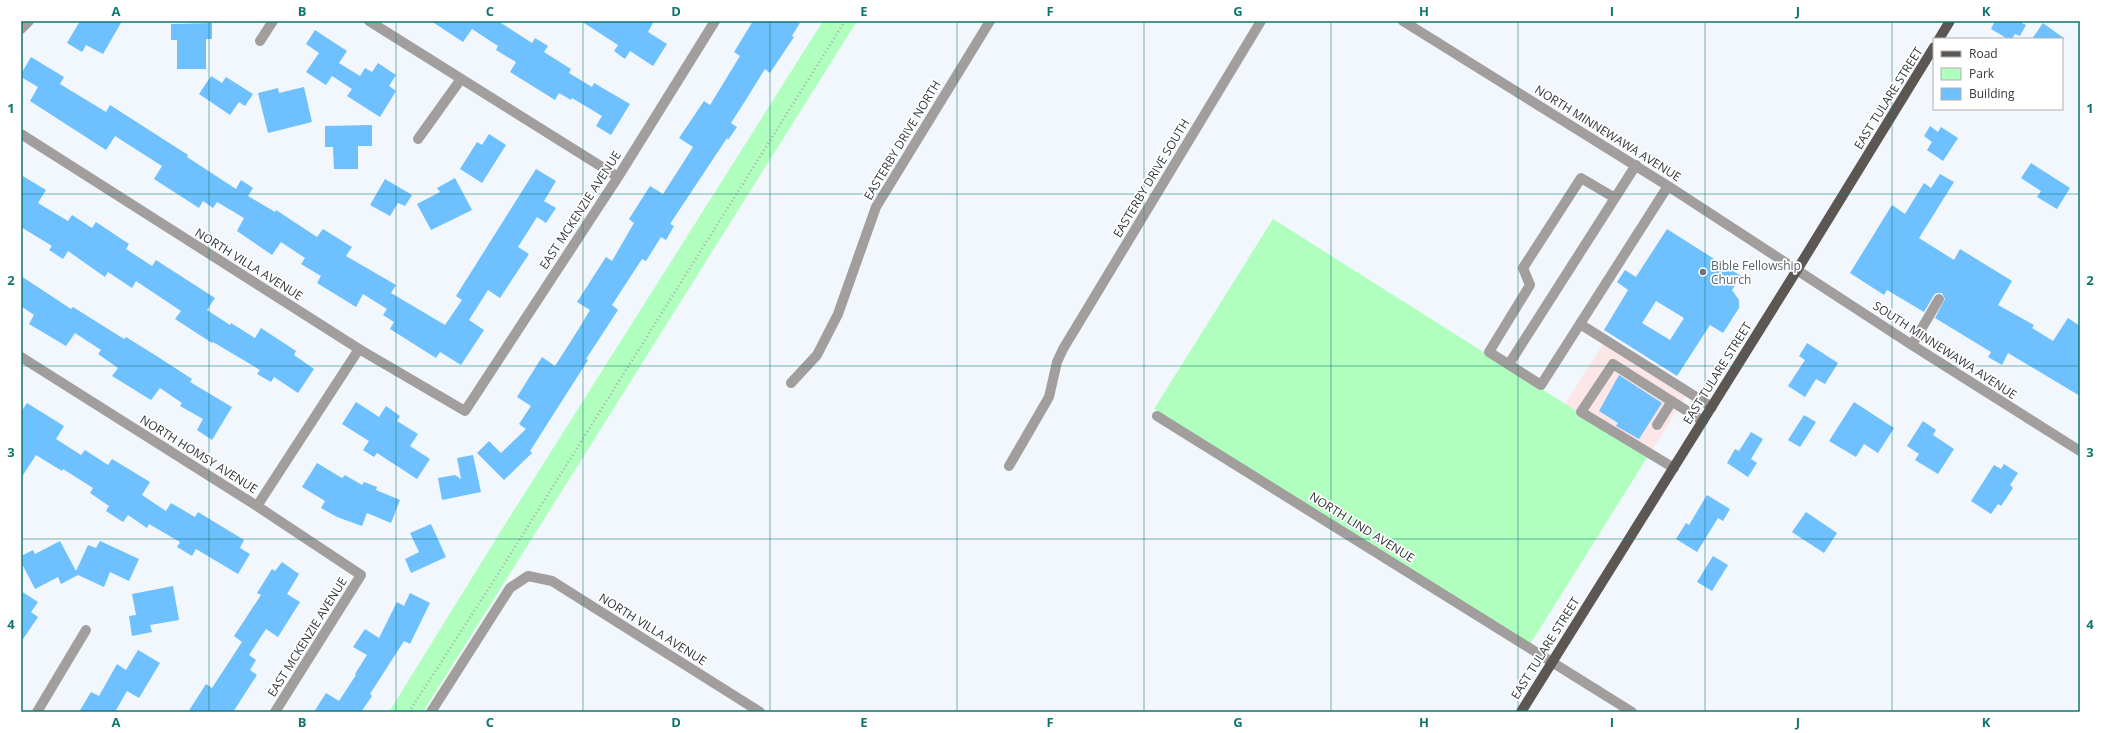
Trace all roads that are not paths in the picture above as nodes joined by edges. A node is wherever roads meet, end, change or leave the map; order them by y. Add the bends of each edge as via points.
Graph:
1 (29, 21) edge
2 (273, 21) edge
3 (369, 21) edge
4 (715, 21) edge
5 (990, 21) edge
6 (1261, 21) edge
7 (1403, 21) edge
8 (1950, 21) edge
9 (21, 29) edge
10 (1940, 38) edge
11 (260, 42) dead end
12 (1933, 49) edge
13 (461, 79) junction
14 (21, 134) edge
15 (418, 139) dead end
16 (1636, 165) junction
17 (618, 177) junction
18 (1668, 186) junction
19 (1614, 198) junction
20 (1797, 270) junction
21 (1939, 299) dead end
22 (1580, 324) junction
23 (1912, 345) junction
24 (359, 349) junction
25 (21, 357) edge
26 (1509, 364) junction
27 (791, 383) dead end
28 (1672, 401) junction
29 (1712, 407) junction
30 (465, 412) joint
31 (1157, 416) dead end
32 (1703, 421) junction
33 (1657, 425) dead end
34 (2080, 451) edge
35 (1009, 466) dead end
36 (1674, 468) junction
37 (257, 506) junction
38 (361, 575) joint
39 (86, 630) dead end
40 (1553, 661) junction
41 (37, 712) edge
42 (275, 712) edge
43 (431, 712) edge
44 (760, 712) edge
45 (1520, 712) edge
46 (1632, 712) edge

1 - 9 street
2 - 11 street
3 - 13 street
4 - 17 street, EAST MCKENZIE AVENUE
5 - 27 street, EASTERBY DRIVE NORTH via 876,207 838,314 817,355
6 - 35 street, EASTERBY DRIVE SOUTH via 1063,349 1056,362 1049,397
7 - 16 street, NORTH MINNEWAWA AVENUE
8 - 10 main road
12 - 20 main road, EAST TULARE STREET
13 - 15 street
13 - 17 street
14 - 24 street, NORTH VILLA AVENUE
16 - 18 street, NORTH MINNEWAWA AVENUE
16 - 19 street
17 - 30 street, EAST MCKENZIE AVENUE
18 - 20 street, NORTH MINNEWAWA AVENUE
18 - 22 street
19 - 26 street
19 - 26 street via 1581,178 1523,268 1530,285 1489,352
20 - 23 street, SOUTH MINNEWAWA AVENUE
20 - 29 main road, EAST TULARE STREET
21 - 23 street
22 - 26 street via 1541,385
22 - 29 street
23 - 34 street, SOUTH MINNEWAWA AVENUE
24 - 30 street, NORTH VILLA AVENUE
24 - 37 street
25 - 37 street, NORTH HOMSY AVENUE
28 - 32 street
28 - 33 street
28 - 36 street via 1613,364 1581,412
29 - 32 main road, EAST TULARE STREET
31 - 40 street, NORTH LIND AVENUE
32 - 36 main road, EAST TULARE STREET
36 - 40 main road, EAST TULARE STREET
37 - 38 street, NORTH HOMSY AVENUE
38 - 42 street, EAST MCKENZIE AVENUE
39 - 41 street
40 - 45 main road, EAST TULARE STREET
40 - 46 street, NORTH LIND AVENUE
43 - 44 street, NORTH VILLA AVENUE via 510,588 528,576 552,581

